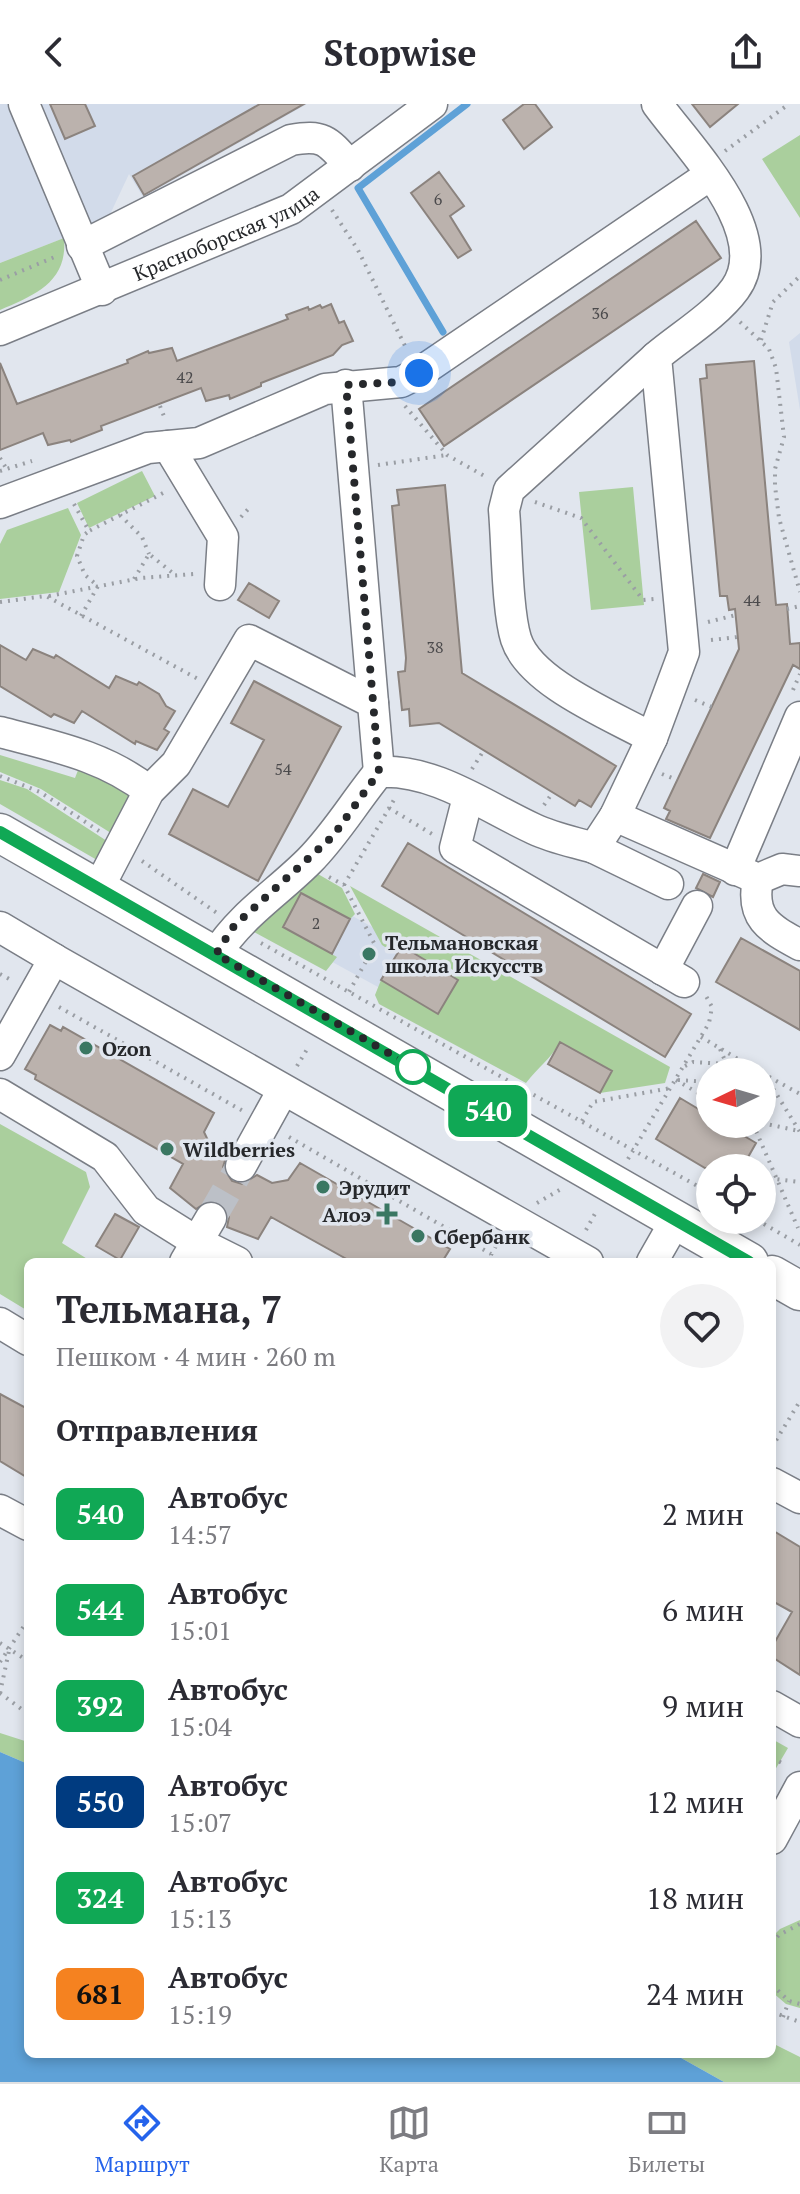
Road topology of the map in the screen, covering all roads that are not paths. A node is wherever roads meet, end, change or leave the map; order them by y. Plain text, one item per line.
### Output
1 (24, 104) edge
2 (432, 104) edge
3 (657, 104) edge
4 (350, 166) junction
5 (707, 170) junction
6 (82, 246) junction
7 (102, 290) junction
8 (0, 330) edge
9 (656, 357) junction
10 (346, 385) junction
11 (168, 436) junction
12 (0, 503) edge
13 (220, 585) road end
14 (373, 703) junction
15 (800, 717) edge
16 (0, 732) edge
17 (652, 738) junction
18 (379, 772) junction
19 (149, 791) junction
20 (468, 797) junction
21 (615, 816) junction
22 (0, 833) edge
23 (594, 848) junction
24 (800, 871) edge
25 (746, 875) junction
26 (668, 884) dead end
27 (99, 887) junction
28 (697, 906) dead end
29 (0, 927) edge
30 (225, 940) junction
31 (800, 945) edge
32 (54, 959) junction
33 (0, 1055) edge
34 (283, 1090) junction
35 (0, 1094) edge
36 (241, 1166) tunnel mouth
37 (676, 1220) junction
38 (198, 1241) edge
39 (230, 1258) edge
40 (581, 1258) edge
41 (654, 1258) edge
42 (742, 1258) edge
43 (776, 1277) edge
44 (800, 1291) edge
45 (0, 1323) edge
46 (24, 1338) edge
47 (776, 1485) edge
48 (800, 1498) edge
49 (0, 1510) edge
50 (24, 1523) edge
51 (776, 1708) edge
52 (800, 1722) edge
53 (796, 1778) edge
54 (776, 1829) edge

1 - 6 street
2 - 4 street, Красноборская улица
3 - 5 street
4 - 6 street
4 - 7 street, Красноборская улица
5 - 9 street
5 - 10 street
6 - 7 street
7 - 8 street, Красноборская улица
9 - 17 street
9 - 17 street
10 - 11 street
10 - 14 street
11 - 12 street
11 - 13 street
14 - 18 street
14 - 19 street
15 - 25 street
16 - 19 street
17 - 21 street
18 - 20 street
18 - 30 street
19 - 27 street
20 - 23 street
20 - 28 street
21 - 23 street
21 - 25 street
22 - 27 main road
23 - 26 street
24 - 25 street
25 - 31 street
27 - 30 main road
29 - 32 street
30 - 37 main road
32 - 33 street
32 - 34 street
34 - 36 street
34 - 40 street
35 - 38 street
37 - 41 street
37 - 42 main road
38 - 39 street
43 - 44 main road
45 - 46 street
47 - 48 street
49 - 50 street
51 - 52 street
53 - 54 street

